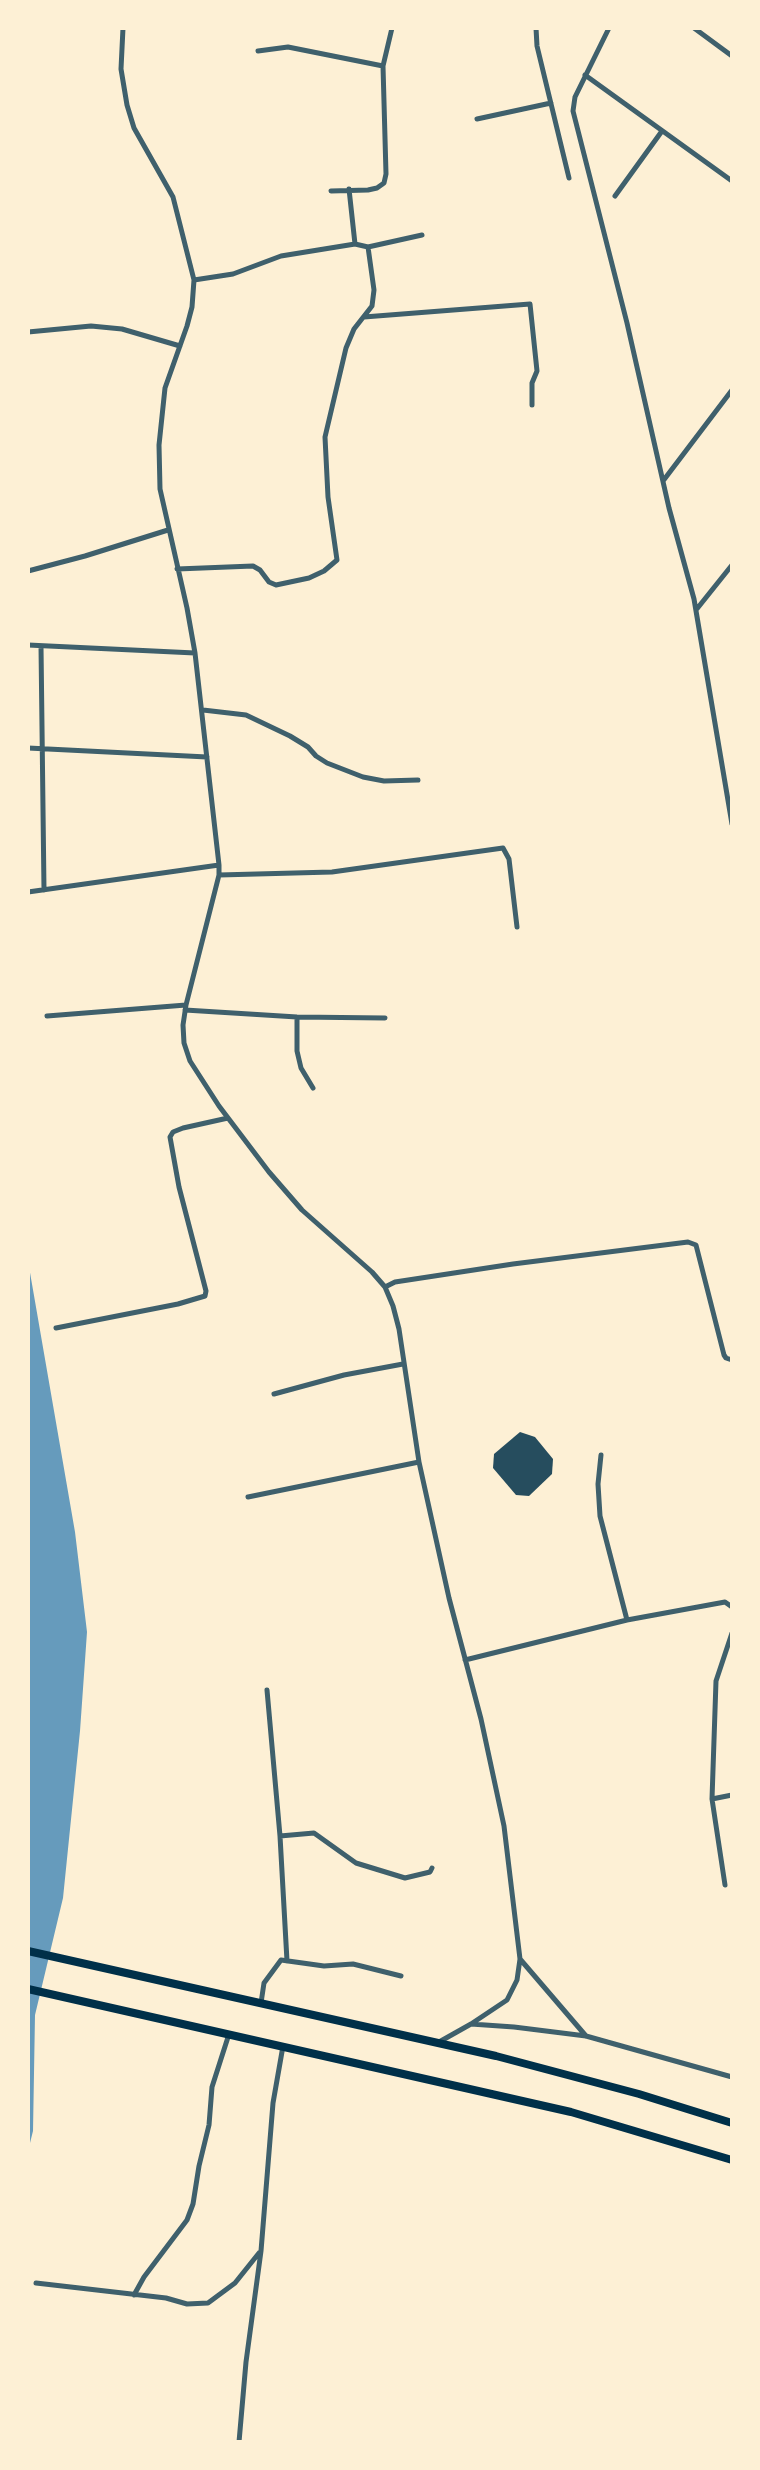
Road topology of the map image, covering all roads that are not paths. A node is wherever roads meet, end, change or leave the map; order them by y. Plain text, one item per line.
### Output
1 (123, 28) edge
2 (392, 28) edge
3 (536, 28) edge
4 (610, 28) edge
5 (694, 28) edge
6 (258, 51) dead end
7 (732, 56) edge
8 (383, 66) junction
9 (584, 75) junction
10 (551, 103) junction
11 (477, 118) dead end
12 (662, 131) junction
13 (569, 178) dead end
14 (732, 181) edge
15 (349, 189) junction
16 (331, 191) dead end
17 (614, 196) dead end
18 (422, 235) dead end
19 (355, 244) junction
20 (368, 247) junction
21 (194, 280) junction
22 (364, 317) junction
23 (28, 332) edge
24 (180, 346) junction
25 (732, 390) edge
26 (532, 405) dead end
27 (663, 481) junction
28 (168, 530) junction
29 (732, 565) edge
30 (177, 569) junction
31 (28, 571) edge
32 (696, 610) junction
33 (28, 645) edge
34 (41, 646) junction
35 (195, 653) junction
36 (203, 710) junction
37 (28, 748) edge
38 (44, 749) junction
39 (208, 757) junction
40 (418, 780) dead end
41 (732, 824) edge
42 (219, 865) junction
43 (219, 876) junction
44 (44, 890) junction
45 (28, 892) edge
46 (517, 927) dead end
47 (186, 1007) junction
48 (47, 1016) dead end
49 (297, 1017) junction
50 (385, 1018) dead end
51 (313, 1087) dead end
52 (228, 1118) junction
53 (385, 1287) junction
54 (56, 1328) dead end
55 (732, 1360) edge
56 (403, 1364) junction
57 (274, 1394) dead end
58 (601, 1455) dead end
59 (419, 1462) junction
60 (248, 1497) dead end
61 (732, 1607) edge
62 (627, 1620) junction
63 (732, 1633) edge
64 (465, 1660) junction
65 (267, 1690) dead end
66 (732, 1795) edge
67 (712, 1799) junction
68 (280, 1836) junction
69 (432, 1868) dead end
70 (725, 1885) dead end
71 (28, 1951) edge
72 (520, 1959) junction
73 (287, 1961) junction
74 (401, 1976) dead end
75 (28, 1989) edge
76 (261, 2003) junction
77 (471, 2024) junction
78 (229, 2034) junction
79 (586, 2036) junction
80 (438, 2043) junction
81 (283, 2046) junction
82 (732, 2077) edge
83 (732, 2123) edge
84 (732, 2160) edge
85 (261, 2251) junction
86 (36, 2283) dead end
87 (134, 2295) junction
88 (239, 2442) edge

1 - 21 street
2 - 8 street
3 - 10 street
4 - 9 street
5 - 7 street
6 - 8 street
8 - 15 street
9 - 12 street
9 - 27 street
10 - 11 street
10 - 13 street
12 - 14 street
12 - 17 street
15 - 16 street
15 - 19 street
18 - 20 street
19 - 20 street
19 - 21 street
20 - 22 street
21 - 24 street
22 - 26 street
22 - 30 street
23 - 24 street
24 - 28 street
25 - 27 street
27 - 32 street
28 - 30 street
28 - 31 street
29 - 32 street
30 - 35 street
32 - 41 street
33 - 34 street
34 - 35 street
34 - 38 street
35 - 36 street
36 - 39 street
36 - 40 street
37 - 38 street
38 - 39 street
38 - 44 street
39 - 42 street
42 - 43 street
42 - 44 street
43 - 46 street
43 - 47 street
44 - 45 street
47 - 48 street
47 - 49 street
47 - 52 street
49 - 50 street
49 - 51 street
52 - 53 street
52 - 54 street
53 - 55 street
53 - 56 street
56 - 57 street
56 - 59 street
58 - 62 street
59 - 60 street
59 - 64 street
61 - 62 street
62 - 64 street
63 - 67 street
64 - 72 street
65 - 68 street
66 - 67 street
67 - 70 street
68 - 69 street
68 - 73 street
71 - 76 main road
72 - 77 street
72 - 79 street
73 - 74 street
73 - 76 street
75 - 78 main road
76 - 80 main road
77 - 79 street
77 - 80 street
78 - 81 main road
78 - 87 street
79 - 82 street
80 - 83 main road
81 - 84 main road
81 - 85 street
85 - 87 street
85 - 88 street
86 - 87 street

